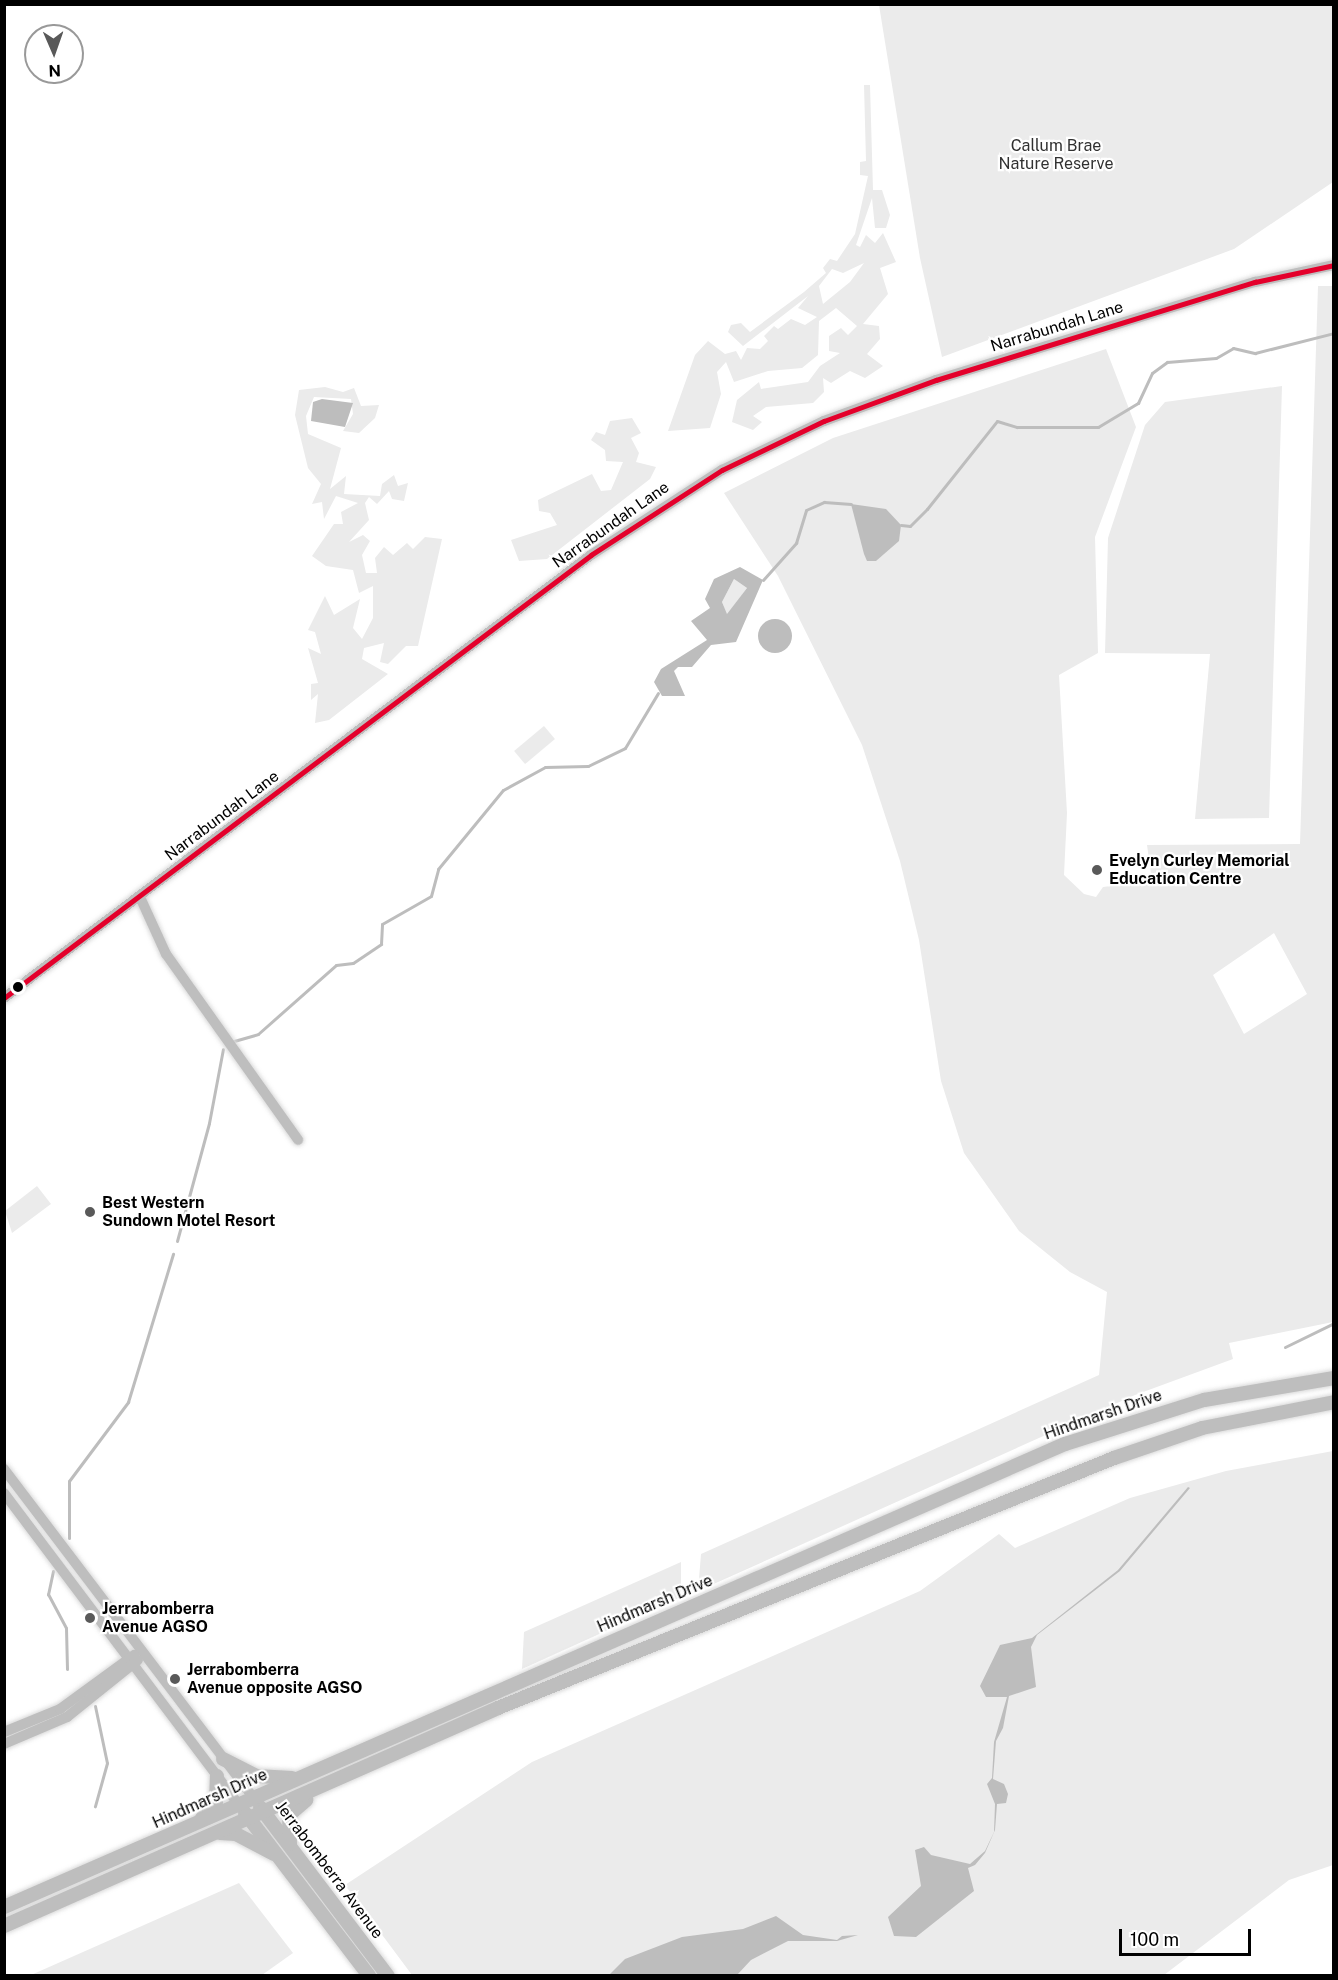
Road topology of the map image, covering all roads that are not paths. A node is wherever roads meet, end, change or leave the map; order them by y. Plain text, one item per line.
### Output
1 (1334, 265) edge
2 (140, 897) junction
3 (4, 998) edge
4 (298, 1140) dead end
5 (1334, 1378) edge
6 (1334, 1402) edge
7 (4, 1469) edge
8 (4, 1493) edge
9 (688, 1608) junction
10 (696, 1625) junction
11 (127, 1631) junction
12 (115, 1640) junction
13 (142, 1652) junction
14 (131, 1662) junction
15 (4, 1732) edge
16 (4, 1744) edge
17 (223, 1760) junction
18 (352, 1773) junction
19 (307, 1775) junction
20 (217, 1776) junction
21 (254, 1798) junction
22 (238, 1804) junction
23 (264, 1812) junction
24 (250, 1819) junction
25 (199, 1822) junction
26 (217, 1833) junction
27 (291, 1847) junction
28 (281, 1858) junction
29 (4, 1907) edge
30 (4, 1926) edge
31 (369, 1976) edge
32 (388, 1976) edge

1 - 2 street, Narrabundah Lane
2 - 3 street, Narrabundah Lane
2 - 4 street
5 - 9 main road, Hindmarsh Drive
6 - 10 main road, Hindmarsh Drive
7 - 11 street, Jerrabomberra Avenue
8 - 12 street, Jerrabomberra Avenue
9 - 10 main road
9 - 19 main road, Hindmarsh Drive
10 - 18 main road, Hindmarsh Drive
11 - 12 street
11 - 13 street, Jerrabomberra Avenue
12 - 14 street, Jerrabomberra Avenue
13 - 14 street
13 - 17 street, Jerrabomberra Avenue
14 - 15 street
14 - 16 street
14 - 20 street, Jerrabomberra Avenue
17 - 19 main road
17 - 21 street, Jerrabomberra Avenue
18 - 23 main road, Hindmarsh Drive
18 - 27 main road
19 - 21 main road, Hindmarsh Drive
20 - 22 street, Jerrabomberra Avenue
20 - 25 main road
21 - 22 main road, Hindmarsh Drive
21 - 23 main road, Jerrabomberra Avenue
22 - 24 main road, Jerrabomberra Avenue
22 - 25 main road, Hindmarsh Drive
23 - 24 main road, Hindmarsh Drive
23 - 27 main road, Jerrabomberra Avenue
24 - 26 main road, Hindmarsh Drive
24 - 28 main road, Jerrabomberra Avenue
25 - 29 main road, Hindmarsh Drive
26 - 28 main road
26 - 30 main road, Hindmarsh Drive
27 - 32 main road, Jerrabomberra Avenue
28 - 31 main road, Jerrabomberra Avenue

